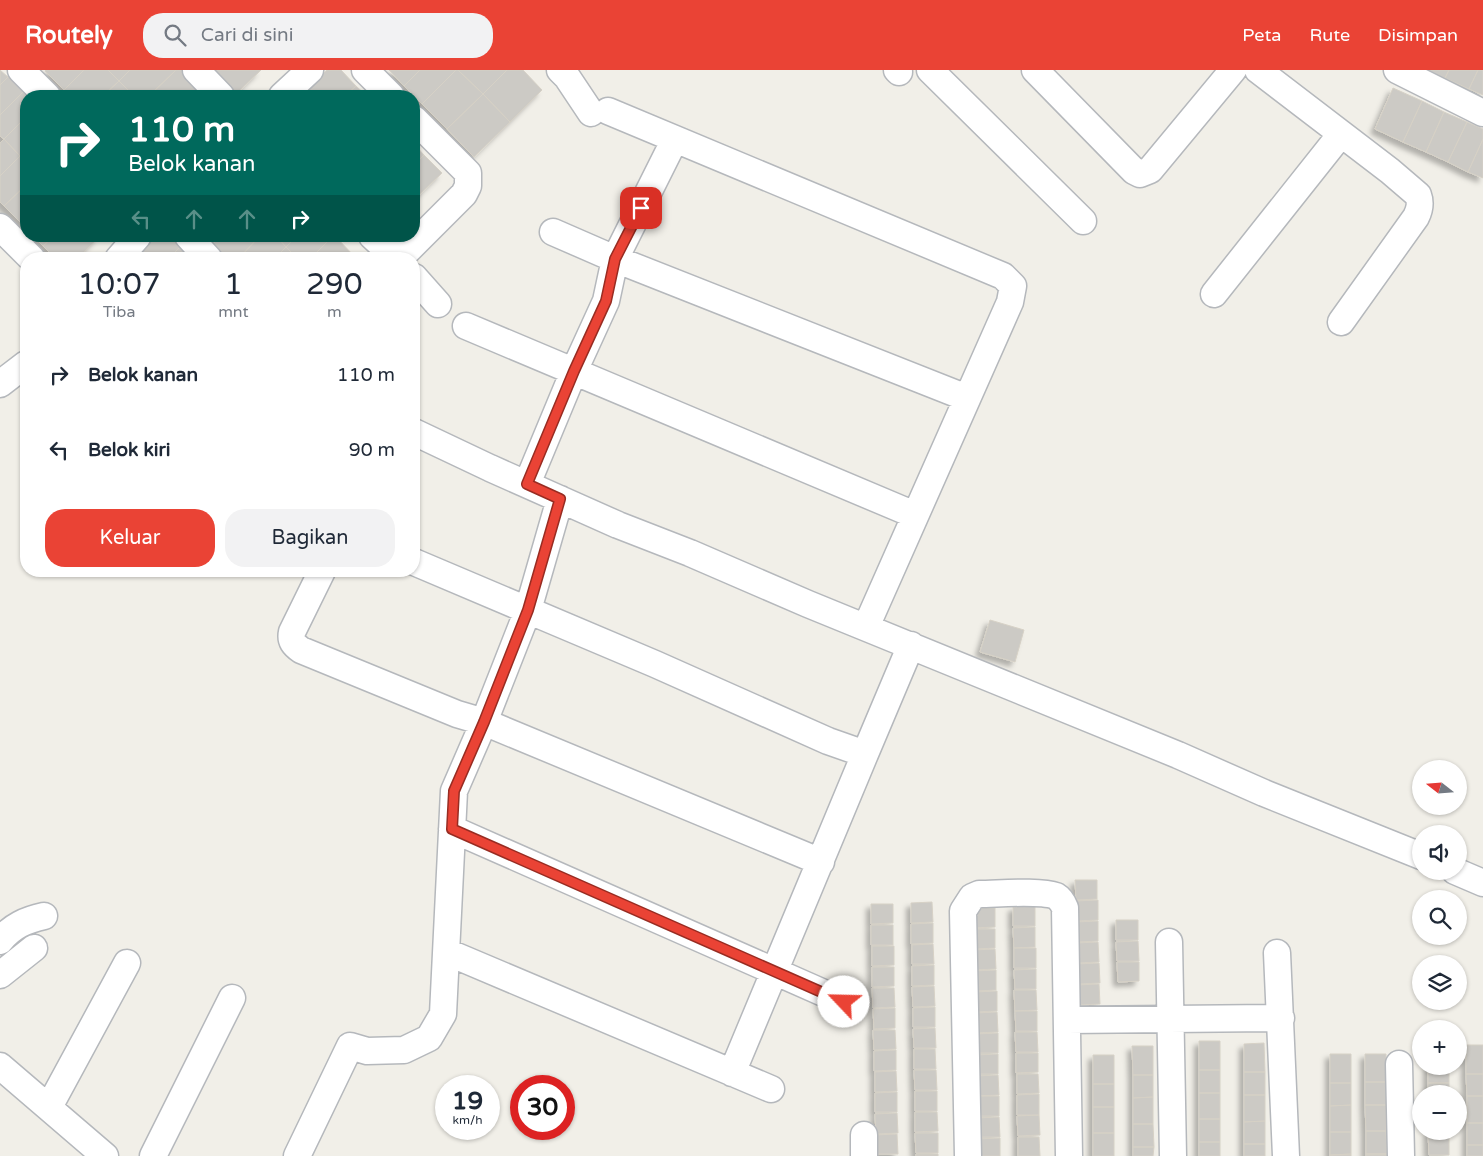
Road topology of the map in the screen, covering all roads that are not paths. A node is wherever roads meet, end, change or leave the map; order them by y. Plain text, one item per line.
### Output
1 (21, 70) edge
2 (196, 70) edge
3 (310, 70) edge
4 (365, 70) edge
5 (930, 70) edge
6 (1035, 70) edge
7 (1258, 70) edge
8 (1397, 70) edge
9 (567, 72) edge
10 (1220, 75) edge
11 (42, 90) edge
12 (216, 90) edge
13 (288, 90) edge
14 (385, 90) edge
15 (1483, 113) edge
16 (420, 125) edge
17 (1341, 134) junction
18 (675, 139) junction
19 (1083, 221) dead end
20 (0, 227) edge
21 (553, 232) dead end
22 (420, 237) edge
23 (133, 242) edge
24 (193, 242) edge
25 (379, 242) edge
26 (415, 242) edge
27 (25, 252) edge
28 (124, 252) edge
29 (203, 252) edge
30 (390, 252) edge
31 (405, 252) edge
32 (615, 259) junction
33 (420, 284) edge
34 (1214, 294) dead end
35 (438, 304) dead end
36 (1341, 322) dead end
37 (466, 326) dead end
38 (20, 369) edge
39 (574, 371) junction
40 (0, 384) edge
41 (967, 398) junction
42 (420, 435) edge
43 (527, 484) junction
44 (560, 499) junction
45 (915, 515) junction
46 (420, 565) edge
47 (319, 577) edge
48 (528, 610) junction
49 (866, 627) junction
50 (912, 645) junction
51 (484, 722) junction
52 (865, 754) junction
53 (452, 829) junction
54 (1412, 852) edge
55 (821, 862) junction
56 (1467, 876) edge
57 (1483, 884) edge
58 (44, 916) dead end
59 (0, 941) edge
60 (1169, 942) dead end
61 (34, 948) dead end
62 (447, 952) junction
63 (1277, 953) dead end
64 (127, 963) dead end
65 (775, 971) junction
66 (0, 975) edge
67 (232, 998) dead end
68 (844, 1002) dead end
69 (1281, 1018) junction
70 (1067, 1020) junction
71 (1169, 1020) junction
72 (1399, 1064) dead end
73 (0, 1066) edge
74 (732, 1073) junction
75 (771, 1089) dead end
76 (49, 1108) junction
77 (105, 1156) edge
78 (153, 1156) edge
79 (297, 1156) edge
80 (968, 1156) edge
81 (1069, 1156) edge
82 (1172, 1156) edge
83 (1286, 1156) edge
84 (1401, 1156) edge

1 - 11 street
2 - 12 street
3 - 13 street
4 - 14 street
5 - 19 street
6 - 10 street
7 - 17 street
8 - 15 street
9 - 18 street
16 - 22 street
17 - 34 street
17 - 36 street
18 - 32 street
18 - 41 street
20 - 27 street
21 - 32 street
23 - 28 street
24 - 29 street
25 - 30 street
26 - 31 street
32 - 39 street
32 - 41 street
33 - 35 street
37 - 39 street
38 - 40 street
39 - 43 street
39 - 45 street
41 - 45 street
42 - 43 street
43 - 44 street
44 - 48 street
44 - 49 street
45 - 49 street
46 - 48 street
47 - 51 street
48 - 51 street
48 - 52 street
49 - 50 street
50 - 52 street
50 - 54 street
51 - 53 street
51 - 55 street
52 - 55 street
53 - 62 street
53 - 65 street
55 - 65 street
56 - 57 street
58 - 59 street
60 - 71 street
61 - 66 street
62 - 74 street
62 - 79 street
63 - 69 street
64 - 76 street
65 - 68 street
65 - 74 street
67 - 78 street
69 - 71 street
69 - 83 street
70 - 71 street
70 - 80 street
70 - 81 street
71 - 82 street
72 - 84 street
73 - 76 street
74 - 75 street
76 - 77 street

